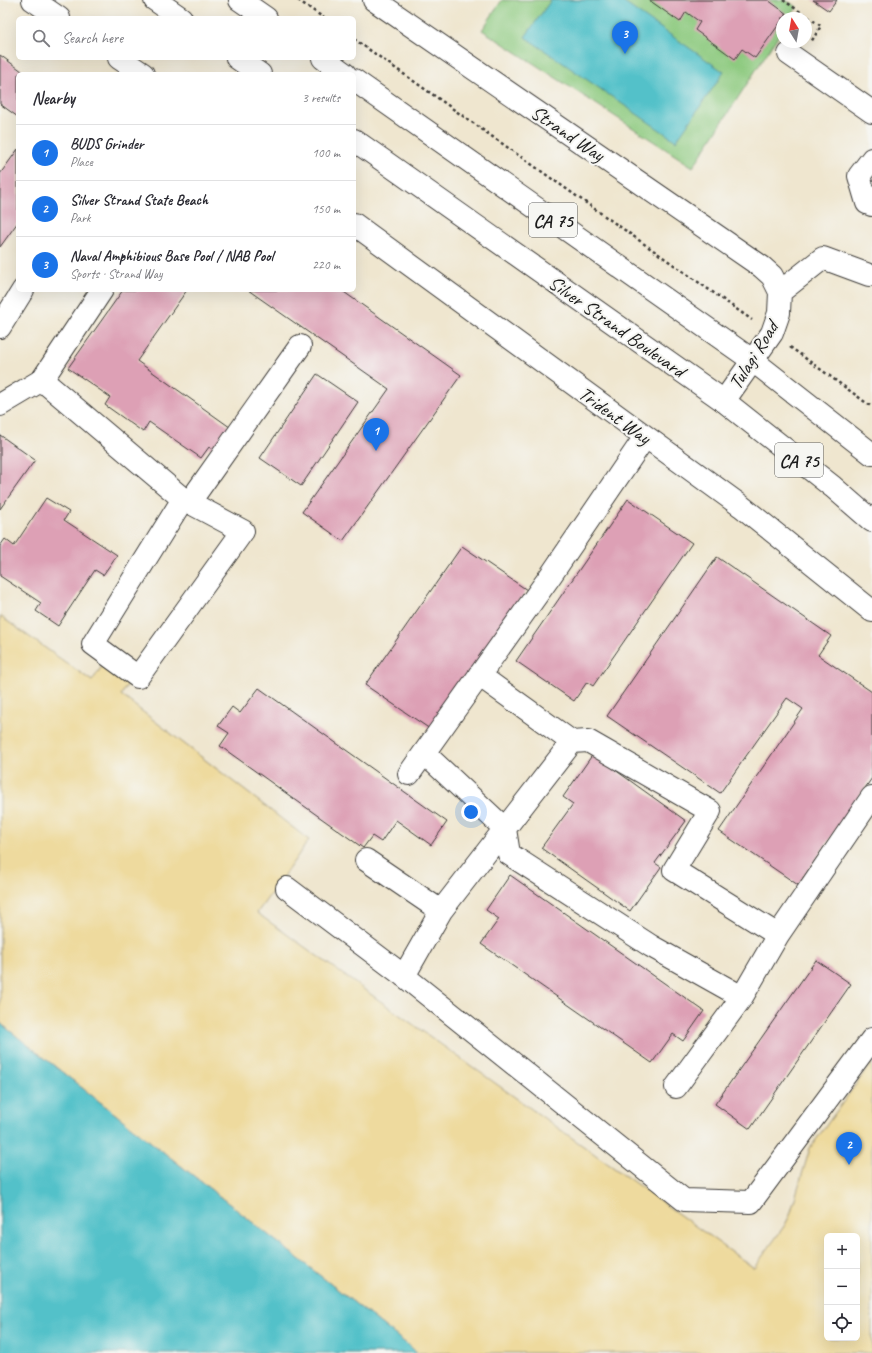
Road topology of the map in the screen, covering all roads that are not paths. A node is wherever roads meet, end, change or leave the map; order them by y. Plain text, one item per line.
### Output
1 (33, 0) edge
2 (155, 0) edge
3 (240, 0) edge
4 (374, 0) edge
5 (57, 16) edge
6 (177, 16) edge
7 (263, 16) edge
8 (794, 58) road end
9 (122, 60) edge
10 (240, 60) edge
11 (326, 60) edge
12 (140, 72) edge
13 (257, 72) edge
14 (342, 72) edge
15 (356, 81) edge
16 (872, 112) edge
17 (356, 141) edge
18 (872, 159) edge
19 (872, 205) edge
20 (356, 225) edge
21 (762, 267) joint
22 (871, 274) edge
23 (22, 292) edge
24 (101, 292) edge
25 (780, 292) junction
26 (0, 327) edge
27 (300, 346) dead end
28 (752, 360) junction
29 (42, 380) junction
30 (724, 401) junction
31 (0, 405) edge
32 (645, 437) junction
33 (872, 454) edge
34 (186, 501) junction
35 (872, 521) edge
36 (872, 612) edge
37 (479, 675) junction
38 (572, 742) junction
39 (424, 753) junction
40 (409, 774) dead end
41 (872, 797) edge
42 (505, 829) junction
43 (366, 860) dead end
44 (287, 888) dead end
45 (441, 911) junction
46 (778, 935) junction
47 (404, 976) junction
48 (742, 997) junction
49 (872, 1040) edge
50 (676, 1087) dead end

1 - 5 main road
2 - 6 main road
3 - 7 main road
4 - 21 main road, Strand Way
8 - 16 main road
9 - 12 main road
10 - 13 main road
11 - 14 main road
15 - 28 main road, CA 75
17 - 30 main road, Silver Strand Boulevard / CA 75
18 - 19 main road
20 - 32 main road, Trident Way
21 - 25 main road, Tulagi Road
22 - 25 main road
23 - 26 main road
24 - 29 main road
25 - 28 main road, Tulagi Road
27 - 34 main road
28 - 30 main road, Tulagi Road
28 - 33 main road, CA 75
29 - 31 main road
29 - 34 main road
30 - 35 main road, Silver Strand Boulevard / CA 75
32 - 36 main road, Trident Way
32 - 37 main road
34 - 34 main road
37 - 38 main road
37 - 39 main road
38 - 42 main road
38 - 46 main road
39 - 40 main road
39 - 42 main road
41 - 46 main road
42 - 45 main road
42 - 48 main road
43 - 45 main road
44 - 47 main road
45 - 47 main road
46 - 48 main road
47 - 49 main road
48 - 50 main road

